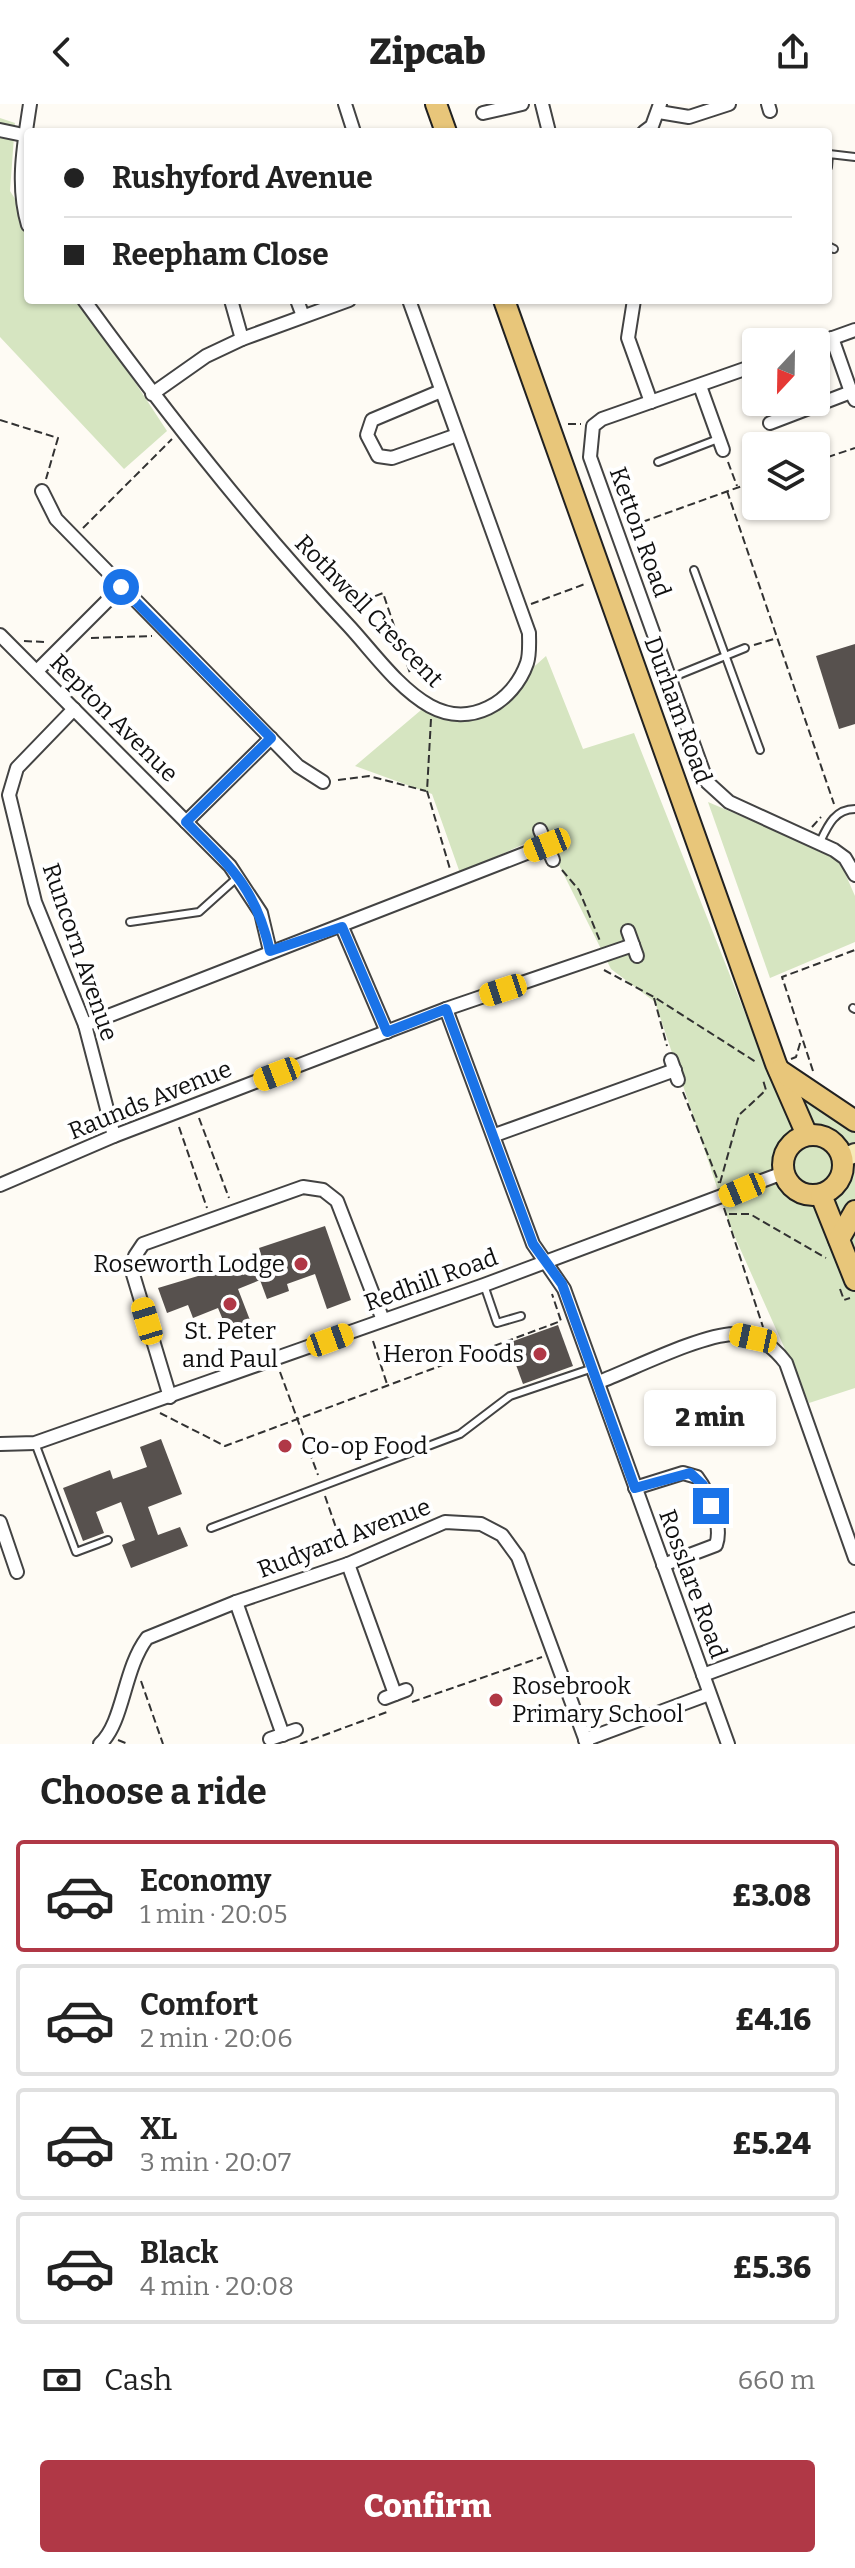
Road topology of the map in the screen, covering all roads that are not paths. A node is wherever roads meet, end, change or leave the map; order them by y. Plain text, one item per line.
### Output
1 (30, 104) edge
2 (345, 104) edge
3 (436, 104) edge
4 (522, 104) edge
5 (542, 104) edge
6 (729, 104) edge
7 (659, 108) edge
8 (483, 113) dead end
9 (27, 128) edge
10 (353, 128) edge
11 (445, 128) edge
12 (548, 128) edge
13 (649, 128) edge
14 (0, 130) edge
15 (24, 135) edge
16 (24, 150) edge
17 (832, 154) edge
18 (855, 157) edge
19 (24, 210) edge
20 (87, 304) edge
21 (232, 304) edge
22 (298, 304) edge
23 (338, 304) edge
24 (410, 304) edge
25 (505, 304) edge
26 (633, 304) edge
27 (303, 316) junction
28 (855, 330) edge
29 (832, 338) joint
30 (242, 339) junction
31 (742, 370) edge
32 (700, 386) junction
33 (441, 391) junction
34 (152, 394) junction
35 (853, 396) edge
36 (651, 402) junction
37 (770, 423) dead end
38 (457, 435) junction
39 (720, 444) joint
40 (658, 462) dead end
41 (42, 491) road end
42 (694, 570) dead end
43 (121, 587) junction
44 (0, 635) edge
45 (745, 648) road end
46 (724, 654) junction
47 (37, 671) junction
48 (670, 678) junction
49 (74, 709) junction
50 (271, 738) junction
51 (760, 750) dead end
52 (323, 782) road end
53 (855, 809) edge
54 (186, 822) junction
55 (540, 830) dead end
56 (819, 843) junction
57 (547, 845) junction
58 (553, 860) road end
59 (855, 875) edge
60 (239, 876) junction
61 (130, 922) dead end
62 (342, 927) junction
63 (628, 931) dead end
64 (270, 951) junction
65 (446, 1009) junction
66 (85, 1025) junction
67 (387, 1032) junction
68 (773, 1067) junction
69 (674, 1070) road end
70 (855, 1121) edge
71 (495, 1135) junction
72 (807, 1135) junction
73 (114, 1136) junction
74 (849, 1156) edge
75 (783, 1173) junction
76 (0, 1185) edge
77 (821, 1195) junction
78 (855, 1211) edge
79 (839, 1239) junction
80 (546, 1261) junction
81 (847, 1283) edge
82 (484, 1285) junction
83 (521, 1316) dead end
84 (383, 1320) junction
85 (593, 1368) junction
86 (599, 1382) junction
87 (170, 1397) junction
88 (35, 1443) junction
89 (0, 1444) edge
90 (635, 1488) junction
91 (0, 1522) edge
92 (211, 1528) dead end
93 (108, 1540) dead end
94 (855, 1558) edge
95 (348, 1564) junction
96 (663, 1565) junction
97 (17, 1572) dead end
98 (236, 1602) junction
99 (855, 1619) edge
100 (703, 1675) junction
101 (709, 1694) junction
102 (394, 1698) road end
103 (296, 1730) dead end
104 (586, 1742) edge
105 (100, 1744) edge
106 (728, 1744) edge

1 - 9 street
2 - 10 street
3 - 11 main road
4 - 8 street
5 - 12 street
6 - 7 street
7 - 13 street
14 - 15 street
16 - 19 street
17 - 18 lane
20 - 34 street, Rothwell Crescent
21 - 30 street
22 - 27 street
23 - 27 street
24 - 33 street, Rothwell Crescent
25 - 68 main road, Durham Road
26 - 36 street
27 - 30 street
28 - 29 street
29 - 35 street
30 - 34 street
31 - 32 street
32 - 36 street
32 - 39 street
33 - 38 street, Rothwell Crescent
33 - 38 street
34 - 38 street, Rothwell Crescent
35 - 37 street
36 - 48 street, Ketton Road
39 - 40 lane
41 - 43 street
42 - 46 lane
43 - 47 street
43 - 50 street
44 - 47 street, Repton Avenue
45 - 46 lane
46 - 48 lane
46 - 51 lane
47 - 49 street, Repton Avenue
48 - 56 street, Ketton Road
49 - 54 street, Repton Avenue
49 - 66 street, Runcorn Avenue
50 - 52 street
50 - 54 street
53 - 56 lane
54 - 60 street, Repton Avenue
55 - 57 street
56 - 59 street, Ketton Road
57 - 58 street
57 - 62 street
60 - 61 lane
60 - 64 street, Repton Avenue
62 - 64 street
62 - 67 street
63 - 65 street, Raunds Avenue
64 - 66 street
65 - 67 street, Raunds Avenue
65 - 71 street, Rosslare Road
66 - 73 street, Runcorn Avenue
67 - 73 street, Raunds Avenue
68 - 70 main road
68 - 72 main road, Durham Road
69 - 71 street
71 - 80 street, Rosslare Road
72 - 74 main road
72 - 75 main road
73 - 76 street, Raunds Avenue
74 - 77 main road
75 - 77 main road
75 - 80 street, Redhill Road
77 - 79 main road
78 - 79 main road
79 - 81 main road
80 - 82 street, Redhill Road
80 - 85 street, Rosslare Road
82 - 83 lane
82 - 84 street, Redhill Road
84 - 87 street, Redhill Road
84 - 87 street
85 - 86 street, Rosslare Road
85 - 92 lane
86 - 90 street, Rosslare Road
86 - 94 street
87 - 88 street, Redhill Road
88 - 89 street, Redhill Road
88 - 93 lane
90 - 96 street, Rosslare Road
90 - 96 street
91 - 97 street
95 - 98 street, Rudyard Avenue
95 - 102 street
95 - 104 street, Rudyard Avenue
96 - 100 street, Rosslare Road
98 - 103 street
98 - 105 street, Rudyard Avenue
99 - 100 street
100 - 101 street, Rosslare Road
101 - 104 street
101 - 106 street, Rosslare Road

